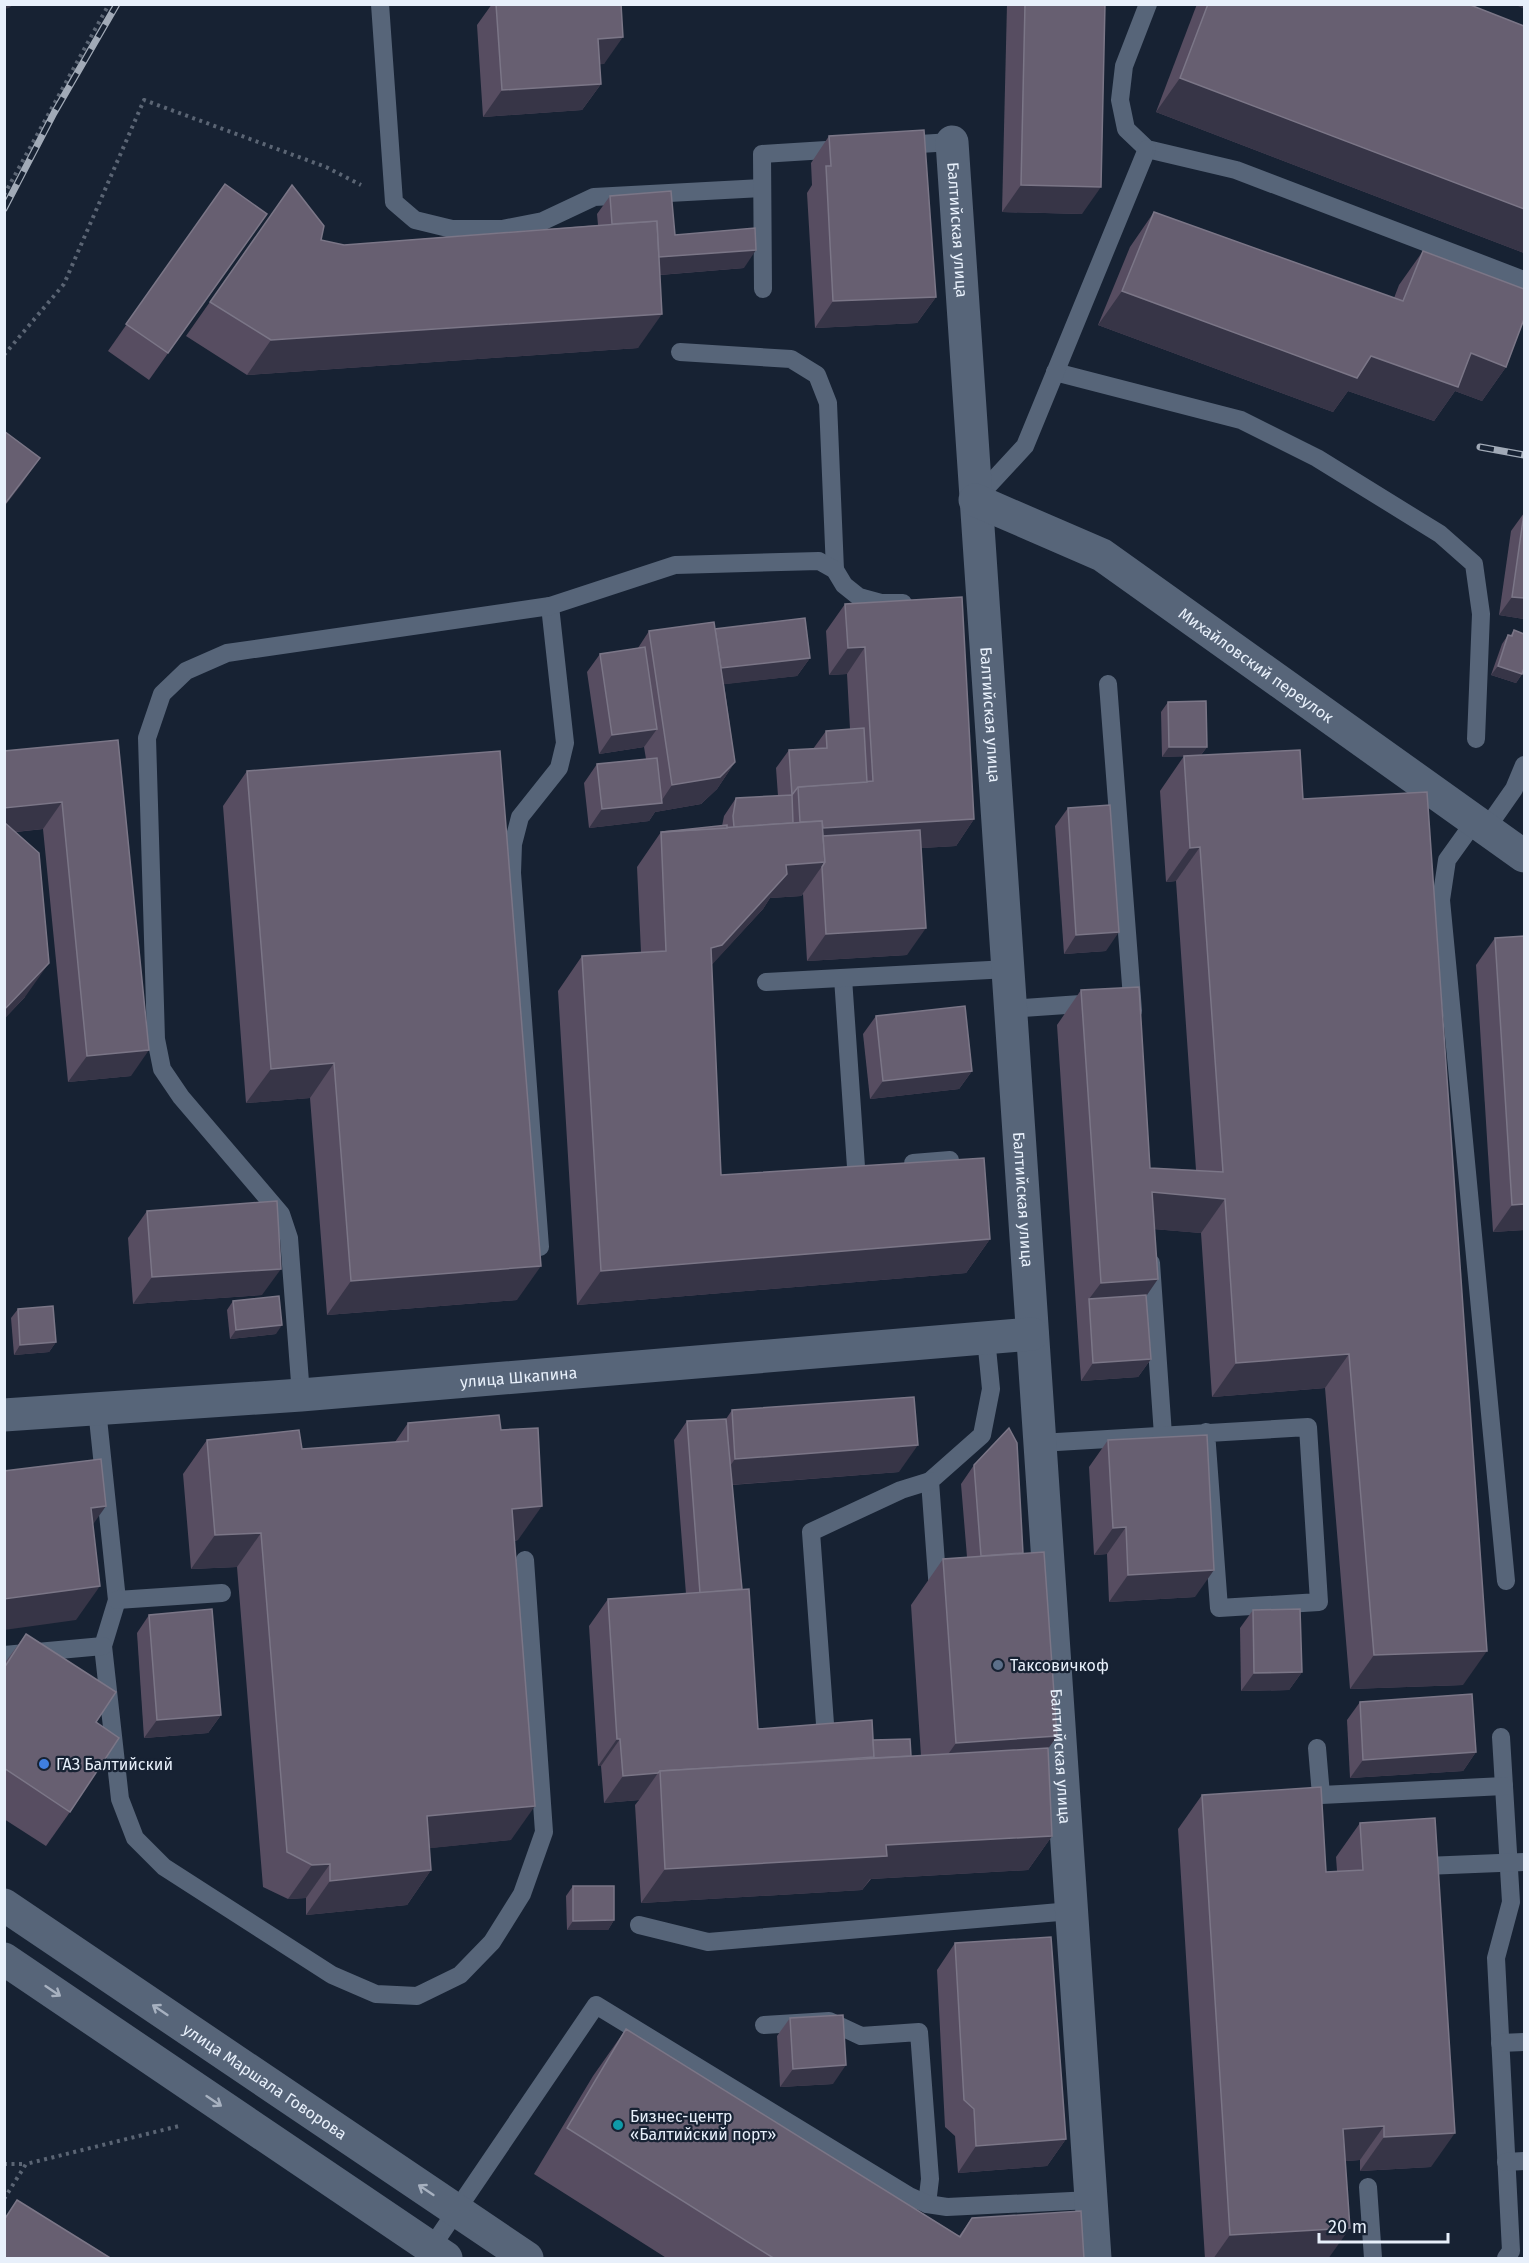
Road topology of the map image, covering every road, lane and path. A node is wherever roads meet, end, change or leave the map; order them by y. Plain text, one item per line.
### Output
1 (109, 4) edge
2 (380, 4) edge
3 (1149, 4) edge
4 (952, 142) joint
5 (879, 147) edge
6 (856, 148) edge
7 (1147, 149) junction
8 (762, 188) junction
9 (4, 195) edge
10 (394, 202) junction
11 (1524, 280) edge
12 (763, 289) dead end
13 (680, 352) dead end
14 (4, 355) edge
15 (1055, 372) junction
16 (975, 500) junction
17 (835, 570) junction
18 (917, 602) edge
19 (550, 606) junction
20 (1108, 684) dead end
21 (1476, 739) dead end
22 (1524, 765) edge
23 (1481, 825) junction
24 (1524, 856) edge
25 (1008, 969) junction
26 (843, 978) junction
27 (766, 982) dead end
28 (1132, 1001) junction
29 (1010, 1009) junction
30 (1134, 1024) edge
31 (950, 1160) edge
32 (892, 1165) edge
33 (833, 1169) edge
34 (540, 1247) edge
35 (1150, 1247) edge
36 (1032, 1334) junction
37 (986, 1338) junction
38 (301, 1395) junction
39 (97, 1409) junction
40 (4, 1415) edge
41 (1206, 1432) junction
42 (1163, 1435) junction
43 (1040, 1443) junction
44 (930, 1481) junction
45 (525, 1560) dead end
46 (1506, 1581) dead end
47 (222, 1593) dead end
48 (938, 1593) dead end
49 (117, 1600) junction
50 (103, 1646) junction
51 (4, 1655) edge
52 (825, 1724) edge
53 (1501, 1737) dead end
54 (1317, 1748) dead end
55 (1504, 1786) junction
56 (1517, 1863) edge
57 (1425, 1866) edge
58 (4, 1905) edge
59 (1071, 1911) junction
60 (639, 1925) dead end
61 (4, 1959) edge
62 (764, 2025) dead end
63 (1524, 2042) edge
64 (1500, 2043) junction
65 (186, 2124) dead end
66 (1515, 2162) edge
67 (4, 2164) edge
68 (26, 2164) junction
69 (1368, 2187) dead end
70 (4, 2199) edge
71 (1091, 2200) junction
72 (927, 2204) junction
73 (456, 2211) junction
74 (438, 2253) edge
75 (527, 2259) edge
76 (1095, 2259) edge
77 (1373, 2259) edge
78 (1506, 2259) edge

1 - 9 path
2 - 10 lane
3 - 7 lane
4 - 5 lane
4 - 16 street, Балтийская улица
6 - 8 lane
7 - 11 lane
7 - 15 lane
8 - 10 lane
8 - 12 lane
10 - 14 path
13 - 17 lane
15 - 16 lane
15 - 21 lane
16 - 23 street, Михайловский переулок
16 - 25 street, Балтийская улица
17 - 18 lane
17 - 19 lane
19 - 34 lane
19 - 38 lane
20 - 28 lane
22 - 23 lane
23 - 24 street, Михайловский переулок
23 - 46 lane
25 - 26 lane
25 - 29 street, Балтийская улица
26 - 27 lane
26 - 33 lane
28 - 29 lane
28 - 30 lane
29 - 36 street, Балтийская улица
31 - 32 lane
35 - 42 lane
36 - 37 street, улица Шкапина
36 - 43 street, Балтийская улица
37 - 38 street, улица Шкапина
37 - 44 lane
38 - 39 street, улица Шкапина
39 - 40 street, улица Шкапина
39 - 49 lane
41 - 41 lane
41 - 42 lane
42 - 43 lane
43 - 59 street, Балтийская улица
44 - 48 lane
44 - 52 lane
45 - 50 lane
47 - 49 lane
49 - 50 lane
50 - 51 lane
53 - 55 lane
54 - 55 lane
55 - 56 lane
56 - 57 lane
56 - 64 lane
73 -> 58 street, улица Маршала Говорова
59 - 60 lane
59 - 71 street, Балтийская улица
61 -> 74 street
62 - 72 lane
63 - 64 lane
64 - 66 lane
65 - 68 path
66 - 78 lane
67 - 68 path
68 - 70 path
69 - 77 lane
71 - 72 lane
71 - 76 street, Балтийская улица
72 - 73 lane
73 - 74 lane
73 - 75 street, улица Маршала Говорова

